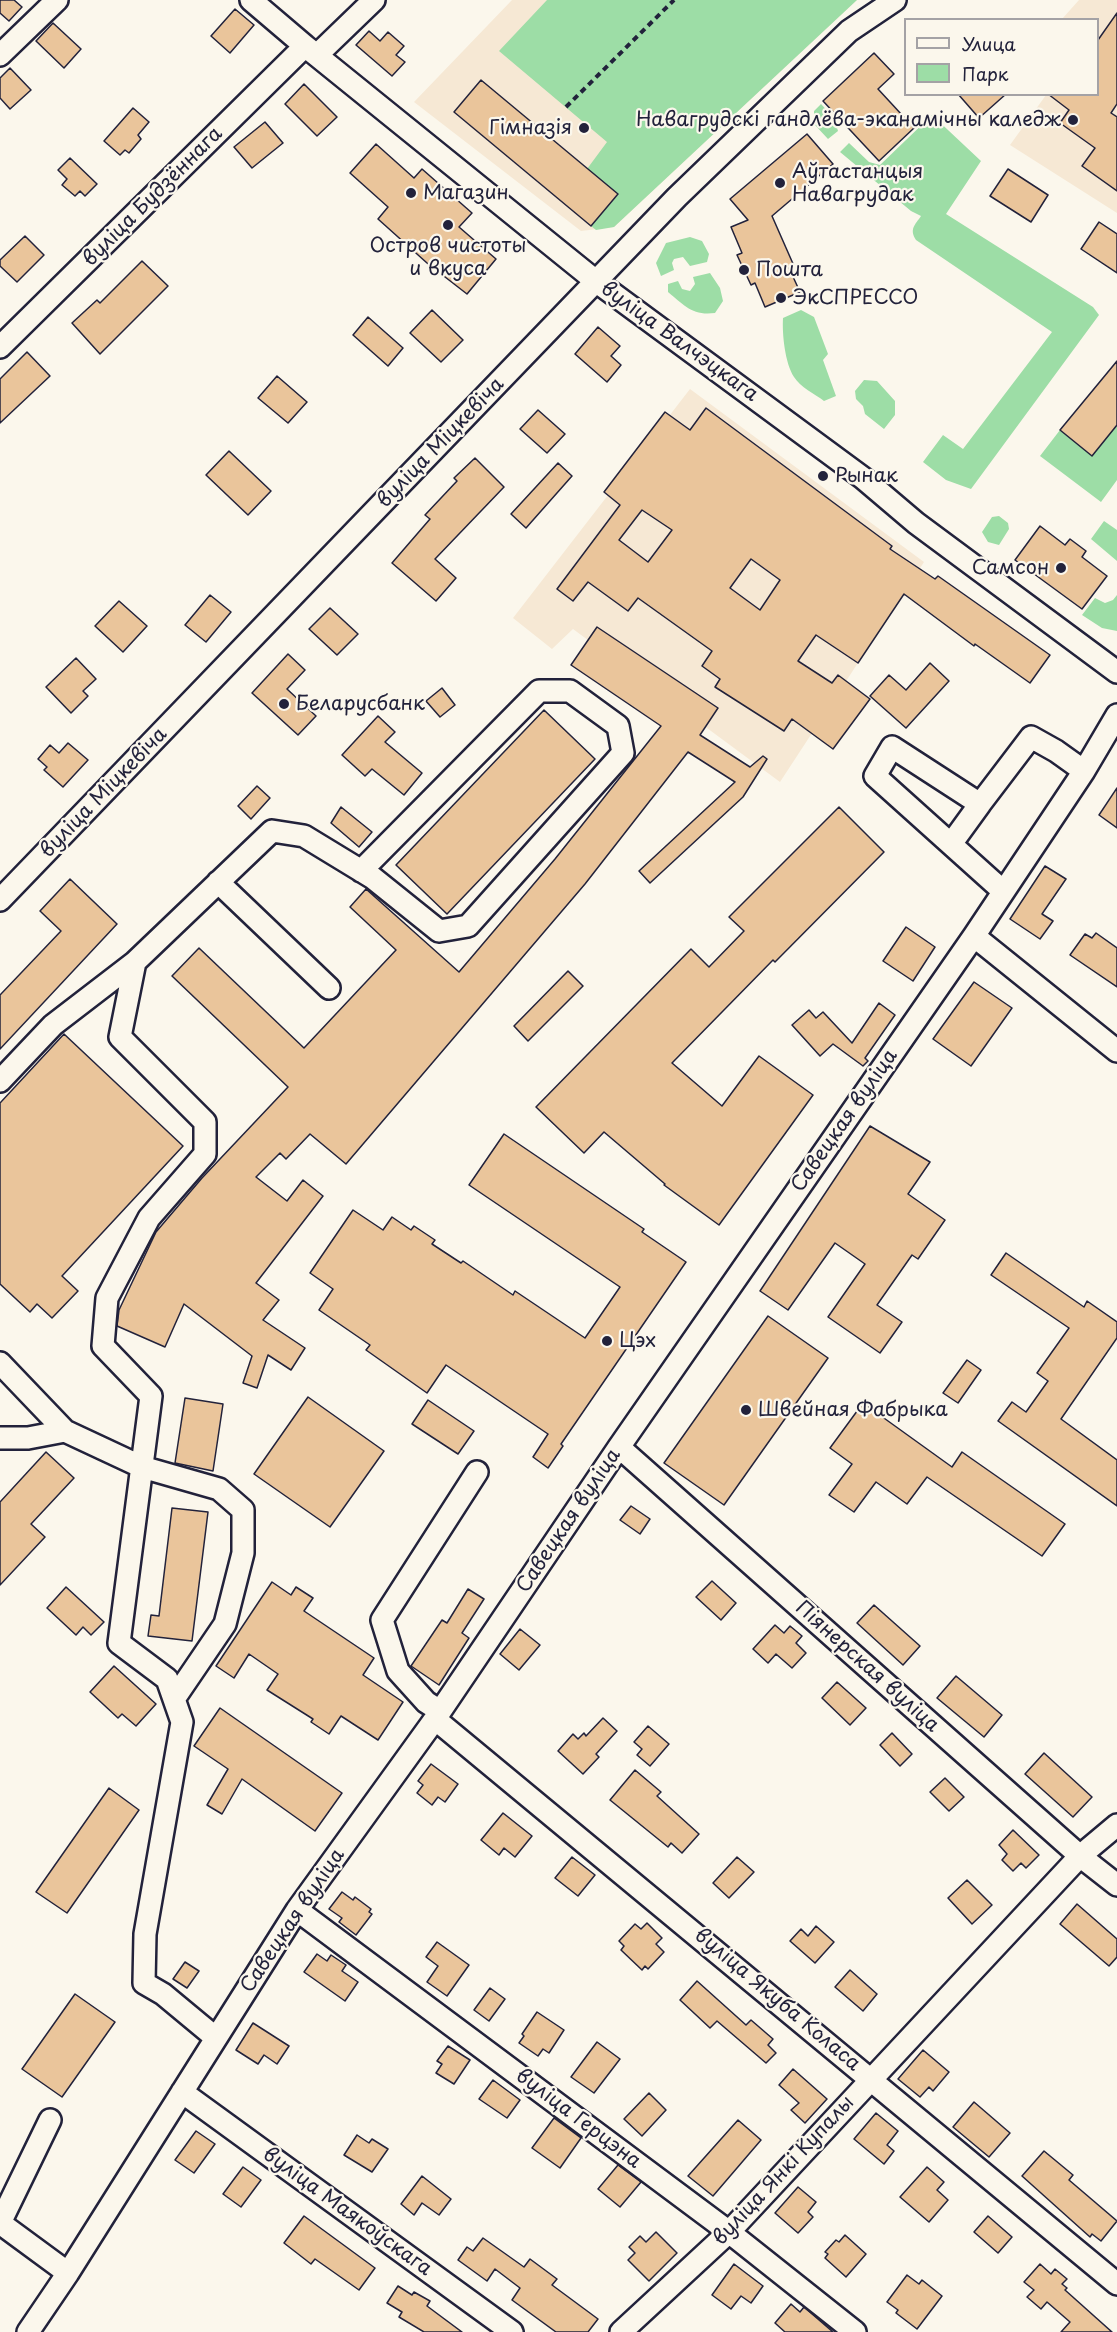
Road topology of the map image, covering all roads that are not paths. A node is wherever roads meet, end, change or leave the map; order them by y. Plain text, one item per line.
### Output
1 (57, 0) edge
2 (251, 0) edge
3 (374, 0) edge
4 (895, 0) edge
5 (311, 51) junction
6 (0, 55) edge
7 (597, 282) junction
8 (0, 347) edge
9 (1117, 672) edge
10 (1117, 715) edge
11 (1084, 771) junction
12 (980, 804) junction
13 (951, 844) junction
14 (362, 871) junction
15 (218, 882) junction
16 (1003, 891) junction
17 (0, 900) edge
18 (974, 936) junction
19 (135, 962) junction
20 (328, 988) dead end
21 (1117, 1051) edge
22 (0, 1081) edge
23 (0, 1363) edge
24 (65, 1431) junction
25 (0, 1438) edge
26 (619, 1447) junction
27 (142, 1467) junction
28 (477, 1472) dead end
29 (174, 1699) junction
30 (437, 1715) junction
31 (1117, 1825) edge
32 (1080, 1856) junction
33 (1117, 1886) edge
34 (297, 1910) junction
35 (216, 2038) junction
36 (871, 2078) junction
37 (182, 2092) junction
38 (50, 2120) dead end
39 (0, 2223) edge
40 (729, 2232) junction
41 (68, 2273) junction
42 (1117, 2284) edge
43 (27, 2332) edge
44 (512, 2332) edge
45 (621, 2332) edge
46 (855, 2332) edge

1 - 6 street
2 - 5 street, вуліца Валчэцкага
3 - 5 street, вуліца Будзённага
4 - 7 street, вуліца Міцкевіча
5 - 7 street, вуліца Валчэцкага
5 - 8 street, вуліца Будзённага
7 - 9 street, вуліца Валчэцкага
7 - 17 street, вуліца Міцкевіча
10 - 11 street, Савецкая вуліца
11 - 12 street
11 - 16 street, Савецкая вуліца
12 - 13 street
12 - 13 street
13 - 16 street
14 - 14 street
14 - 15 street
15 - 19 street
15 - 20 street
16 - 18 street, Савецкая вуліца
18 - 21 street
18 - 26 street, Савецкая вуліца
19 - 22 street
19 - 27 street
23 - 24 street
24 - 25 street
24 - 27 street
26 - 30 street, Савецкая вуліца
26 - 32 street, Піянерская вуліца
27 - 29 street
27 - 29 street
28 - 30 street, вуліца Якуба Коласа
29 - 35 street
30 - 34 street, Савецкая вуліца
30 - 36 street, вуліца Якуба Коласа
31 - 32 street, вуліца Янкі Купалы
32 - 33 street, Піянерская вуліца
32 - 36 street, вуліца Янкі Купалы
34 - 35 street, Савецкая вуліца
34 - 40 street, вуліца Герцэна
35 - 37 street, Савецкая вуліца
36 - 40 street, вуліца Янкі Купалы
36 - 42 street, вуліца Якуба Коласа
37 - 41 street, Савецкая вуліца
37 - 44 street, вуліца Маякоўскага
38 - 39 street
39 - 41 street
40 - 45 street, вуліца Янкі Купалы
40 - 46 street, вуліца Герцэна
41 - 43 street, Савецкая вуліца

